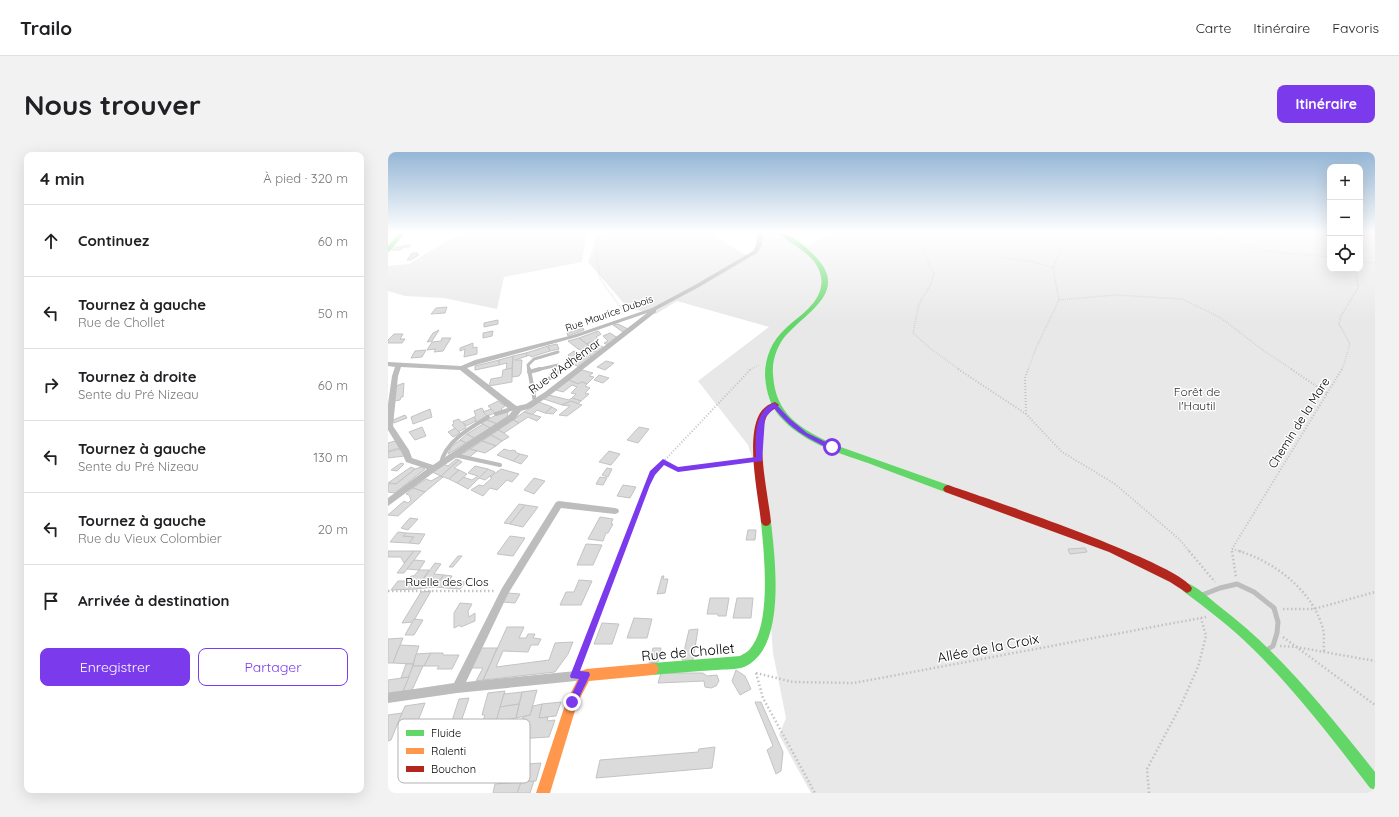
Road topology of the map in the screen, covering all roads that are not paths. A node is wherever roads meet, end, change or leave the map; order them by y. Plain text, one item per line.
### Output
1 (738, 262) edge
2 (816, 262) edge
3 (654, 309) junction
4 (558, 352) dead end
5 (388, 364) edge
6 (399, 364) junction
7 (462, 368) junction
8 (529, 372) junction
9 (533, 392) junction
10 (534, 402) junction
11 (775, 405) junction
12 (515, 408) junction
13 (496, 414) dead end
14 (488, 417) dead end
15 (454, 455) junction
16 (437, 465) junction
17 (500, 465) dead end
18 (388, 503) edge
19 (615, 511) dead end
20 (1200, 596) junction
21 (1264, 652) junction
22 (586, 675) junction
23 (457, 688) junction
24 (388, 698) edge
25 (1375, 783) edge
26 (542, 793) edge

1 - 3 street, Rue Maurice Dubois
2 - 11 main road
3 - 7 street, Rue Maurice Dubois
3 - 10 street, Rue d'Adhémar
4 - 8 lane
5 - 6 street
6 - 7 street
6 - 16 street
7 - 12 street
8 - 9 lane
8 - 9 lane
9 - 10 lane
10 - 12 street, Rue d'Adhémar
11 - 20 main road
11 - 22 main road, Rue de Chollet
12 - 13 lane
12 - 15 street, Rue d'Adhémar
14 - 16 lane
15 - 16 street, Rue d'Adhémar
15 - 17 lane
16 - 18 street, Rue d'Adhémar
19 - 23 street
20 - 21 main road
20 - 21 lane
21 - 25 main road
22 - 23 street, Rue de Chollet
22 - 26 main road
23 - 24 street, Rue de Chollet

